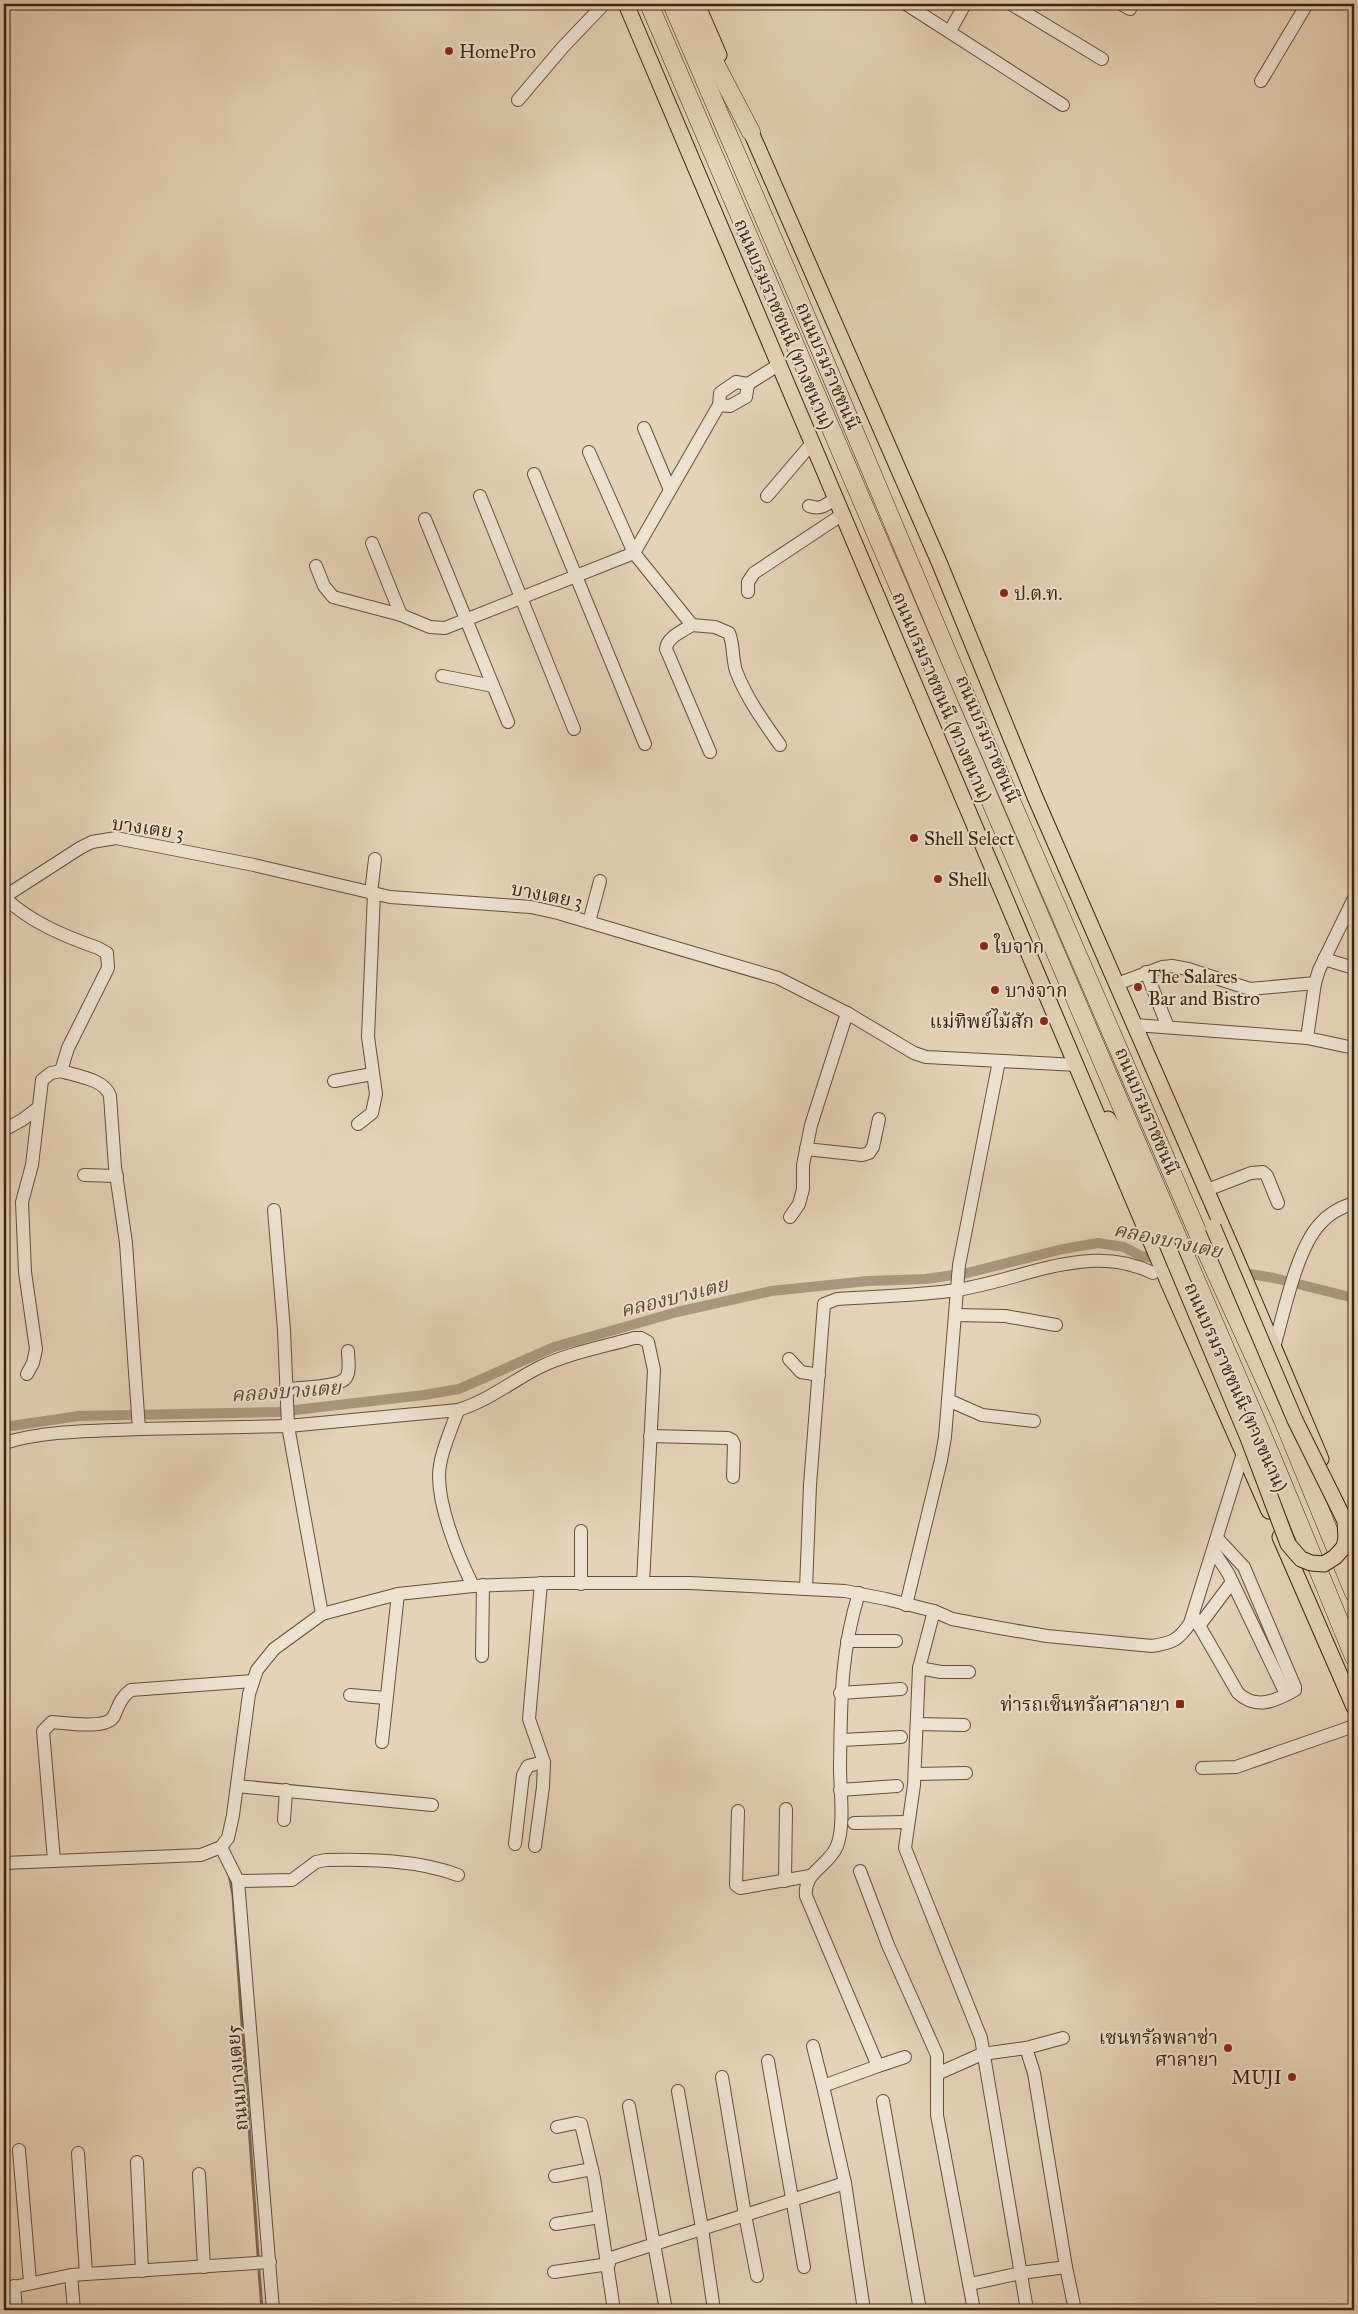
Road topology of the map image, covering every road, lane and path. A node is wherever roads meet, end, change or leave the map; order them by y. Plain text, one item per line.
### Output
1 (604, 4) edge
2 (626, 4) edge
3 (649, 4) edge
4 (672, 4) edge
5 (684, 4) edge
6 (697, 4) edge
7 (906, 4) edge
8 (965, 4) edge
9 (1012, 4) edge
10 (1307, 4) edge
11 (950, 31) junction
12 (1102, 59) dead end
13 (1261, 81) dead end
14 (518, 100) dead end
15 (1063, 105) dead end
16 (751, 132) junction
17 (780, 364) junction
18 (644, 428) dead end
19 (813, 442) junction
20 (589, 452) dead end
21 (534, 474) dead end
22 (670, 490) junction
23 (480, 496) dead end
24 (766, 496) dead end
25 (836, 498) junction
26 (809, 506) dead end
27 (843, 514) junction
28 (425, 519) dead end
29 (372, 543) dead end
30 (634, 553) junction
31 (316, 566) dead end
32 (577, 577) junction
33 (748, 592) dead end
34 (522, 599) junction
35 (401, 615) junction
36 (466, 620) junction
37 (692, 625) junction
38 (442, 676) dead end
39 (493, 686) junction
40 (508, 722) dead end
41 (574, 729) dead end
42 (646, 744) dead end
43 (780, 745) dead end
44 (710, 752) dead end
45 (375, 859) dead end
46 (600, 881) dead end
47 (372, 893) junction
48 (4, 897) edge
49 (1354, 898) edge
50 (589, 922) junction
51 (1324, 959) junction
52 (1354, 968) edge
53 (1146, 972) junction
54 (1315, 983) junction
55 (1117, 984) junction
56 (847, 1013) junction
57 (1133, 1020) junction
58 (1168, 1027) junction
59 (1307, 1038) junction
60 (1354, 1048) edge
61 (999, 1061) junction
62 (1079, 1070) junction
63 (60, 1071) junction
64 (372, 1074) junction
65 (334, 1081) dead end
66 (38, 1108) junction
67 (879, 1119) dead end
68 (358, 1124) dead end
69 (4, 1130) edge
70 (806, 1149) junction
71 (84, 1175) dead end
72 (117, 1176) junction
73 (1207, 1190) junction
74 (1278, 1203) dead end
75 (1354, 1203) edge
76 (274, 1210) dead end
77 (790, 1217) dead end
78 (1207, 1232) junction
79 (1165, 1242) junction
80 (1153, 1273) dead end
81 (957, 1287) junction
82 (955, 1315) junction
83 (1056, 1325) dead end
84 (1274, 1347) junction
85 (348, 1351) dead end
86 (789, 1359) dead end
87 (27, 1374) dead end
88 (819, 1375) junction
89 (286, 1389) junction
90 (948, 1400) junction
91 (458, 1410) junction
92 (1034, 1422) dead end
93 (288, 1423) junction
94 (139, 1426) junction
95 (650, 1436) junction
96 (4, 1443) edge
97 (1243, 1453) junction
98 (733, 1477) dead end
99 (581, 1531) dead end
100 (1354, 1536) edge
101 (1215, 1544) junction
102 (1232, 1582) junction
103 (642, 1583) junction
104 (541, 1584) junction
105 (581, 1584) junction
106 (478, 1586) junction
107 (806, 1589) junction
108 (859, 1593) junction
109 (1354, 1593) edge
110 (398, 1594) junction
111 (906, 1605) junction
112 (934, 1612) junction
113 (322, 1614) junction
114 (1196, 1620) junction
115 (1270, 1627) junction
116 (1257, 1633) junction
117 (847, 1641) junction
118 (896, 1641) dead end
119 (482, 1656) dead end
120 (1354, 1658) edge
121 (920, 1668) junction
122 (969, 1672) dead end
123 (253, 1681) junction
124 (902, 1689) dead end
125 (840, 1693) junction
126 (1286, 1694) junction
127 (350, 1695) dead end
128 (386, 1698) junction
129 (1354, 1707) edge
130 (917, 1724) junction
131 (964, 1725) dead end
132 (1354, 1726) edge
133 (902, 1737) dead end
134 (840, 1740) junction
135 (382, 1742) dead end
136 (544, 1762) junction
137 (1202, 1768) dead end
138 (966, 1773) dead end
139 (915, 1774) junction
140 (237, 1786) junction
141 (897, 1786) dead end
142 (286, 1790) junction
143 (840, 1790) junction
144 (432, 1805) dead end
145 (786, 1809) dead end
146 (738, 1811) dead end
147 (284, 1820) dead end
148 (908, 1822) junction
149 (854, 1823) dead end
150 (514, 1844) dead end
151 (535, 1846) dead end
152 (221, 1847) junction
153 (54, 1860) junction
154 (4, 1862) edge
155 (860, 1872) dead end
156 (458, 1875) dead end
157 (810, 1876) junction
158 (238, 1880) junction
159 (785, 1880) junction
160 (1063, 2038) dead end
161 (813, 2046) dead end
162 (1026, 2048) junction
163 (982, 2054) junction
164 (905, 2057) dead end
165 (768, 2061) dead end
166 (878, 2066) junction
167 (938, 2074) junction
168 (722, 2077) dead end
169 (823, 2086) junction
170 (678, 2091) dead end
171 (883, 2102) dead end
172 (629, 2106) dead end
173 (556, 2127) dead end
174 (19, 2150) dead end
175 (78, 2153) dead end
176 (137, 2162) dead end
177 (592, 2169) junction
178 (199, 2174) dead end
179 (555, 2176) dead end
180 (846, 2184) junction
181 (793, 2200) junction
182 (744, 2215) junction
183 (600, 2217) junction
184 (556, 2224) dead end
185 (702, 2228) junction
186 (654, 2244) junction
187 (608, 2261) junction
188 (270, 2262) junction
189 (204, 2267) junction
190 (804, 2267) dead end
191 (1066, 2267) junction
192 (142, 2270) junction
193 (554, 2272) dead end
194 (1020, 2273) junction
195 (86, 2274) junction
196 (71, 2275) junction
197 (757, 2276) dead end
198 (30, 2282) junction
199 (970, 2284) junction
200 (9, 2287) edge
201 (16, 2310) edge
202 (74, 2310) edge
203 (274, 2310) edge
204 (614, 2310) edge
205 (666, 2310) edge
206 (714, 2310) edge
207 (864, 2310) edge
208 (920, 2310) edge
209 (974, 2310) edge
210 (1027, 2310) edge
211 (1074, 2310) edge

1 - 14 street
2 - 17 main road, ถนนบรมราชชนนี (ทางขนาน)
3 - 79 highway, ถนนบรมราชชนนี
4 - 78 highway, ถนนบรมราชชนนี
5 - 16 highway
6 - 16 main road
7 - 11 street
8 - 11 street
9 - 12 street
10 - 13 street
11 - 15 street
16 - 55 main road
17 - 19 main road, ถนนบรมราชชนนี (ทางขนาน)
17 - 22 street
18 - 22 street
19 - 24 street
19 - 25 main road, ถนนบรมราชชนนี (ทางขนาน)
20 - 30 street
21 - 32 street
22 - 30 street
23 - 34 street
25 - 26 street
25 - 27 main road, ถนนบรมราชชนนี (ทางขนาน)
27 - 33 street
27 - 62 main road, ถนนบรมราชชนนี (ทางขนาน)
28 - 36 street
29 - 35 street
30 - 32 street
30 - 37 street
31 - 35 street
32 - 34 street
32 - 42 street
34 - 36 street
34 - 41 street
35 - 36 street
36 - 39 street
37 - 43 street
37 - 44 street
38 - 39 street
39 - 40 street
45 - 47 street
46 - 50 street
47 - 48 street, บางเตย 3
47 - 50 street, บางเตย 3
47 - 64 street
48 - 63 street
49 - 51 street
50 - 56 street, บางเตย 3
51 - 52 street
51 - 54 street
53 - 54 street
53 - 55 street
53 - 58 street
54 - 59 street
55 - 57 main road
56 - 61 street, บางเตย 3
56 - 70 street
57 - 58 street
57 - 73 main road
57 - 78 main road
58 - 59 street
59 - 60 street
61 - 62 street, บางเตย 3
61 - 81 street
62 - 79 main road, ถนนบรมราชชนนี (ทางขนาน)
63 - 66 street
63 - 72 street
64 - 65 street
64 - 68 street
66 - 69 street
66 - 87 street
67 - 70 street
70 - 77 street
71 - 72 street
72 - 94 street
73 - 74 street
73 - 84 main road
75 - 84 street
76 - 89 street
78 - 79 main road, bridge
78 - 109 highway, ถนนบรมราชชนนี
79 - 97 main road, ถนนบรมราชชนนี (ทางขนาน)
79 - 120 highway, ถนนบรมราชชนนี
80 - 81 street
81 - 82 street
81 - 88 street
82 - 83 street
82 - 90 street
84 - 100 main road
85 - 89 street
86 - 88 street
88 - 107 street
89 - 93 street
90 - 92 street
90 - 111 street
91 - 93 street
91 - 95 street
91 - 106 street
93 - 94 street
93 - 113 street
94 - 96 street
95 - 98 street
95 - 103 street
97 - 101 street
97 - 129 main road, ถนนบรมราชชนนี (ทางขนาน)
99 - 105 street
101 - 102 street
101 - 114 street
101 - 115 street
102 - 114 street
102 - 116 street
103 - 105 street
103 - 107 street
104 - 105 street
104 - 106 street
104 - 136 street
106 - 110 street
106 - 119 street
107 - 108 street
108 - 111 street
108 - 117 street
110 - 113 street
110 - 128 street
111 - 112 street
112 - 114 street
112 - 121 street
113 - 123 street
114 - 126 street
115 - 116 street
115 - 126 street
116 - 126 street
117 - 118 street
117 - 125 street
121 - 122 street
121 - 130 street
123 - 140 street
123 - 153 street
124 - 125 street
125 - 134 street
127 - 128 street
128 - 135 street
130 - 131 street
130 - 139 street
132 - 137 street
133 - 134 street
134 - 143 street
136 - 150 street
136 - 151 street
138 - 139 street
139 - 148 street
140 - 142 street
140 - 152 street
141 - 143 street
142 - 144 street
142 - 147 street
143 - 157 street
145 - 159 street
146 - 159 street
148 - 149 street
148 - 163 street
152 - 153 street
152 - 158 street, ถนนบางเตย5
153 - 154 street
155 - 167 street
156 - 158 street
157 - 159 street
157 - 166 street
158 - 188 street, ถนนบางเตย5
160 - 162 street
161 - 169 street
162 - 163 street
162 - 191 street
163 - 167 street
163 - 194 street
164 - 166 street
165 - 181 street
166 - 169 street
167 - 199 street
168 - 182 street
169 - 180 street
170 - 185 street
171 - 208 street
172 - 186 street
173 - 177 street
174 - 198 street
175 - 195 street
176 - 192 street
177 - 179 street
177 - 183 street
178 - 189 street
180 - 181 street
180 - 207 street
181 - 182 street
181 - 190 street
182 - 185 street
182 - 197 street
183 - 184 street
183 - 187 street
185 - 186 street
185 - 206 street
186 - 187 street
186 - 205 street
187 - 193 street
187 - 204 street
188 - 189 street
188 - 203 street, ถนนบางเตย5
189 - 192 street
191 - 194 street
191 - 211 street
192 - 195 street
194 - 199 street
194 - 210 street
195 - 196 street
196 - 198 street
196 - 202 street
198 - 200 street
199 - 209 street
200 - 201 street

